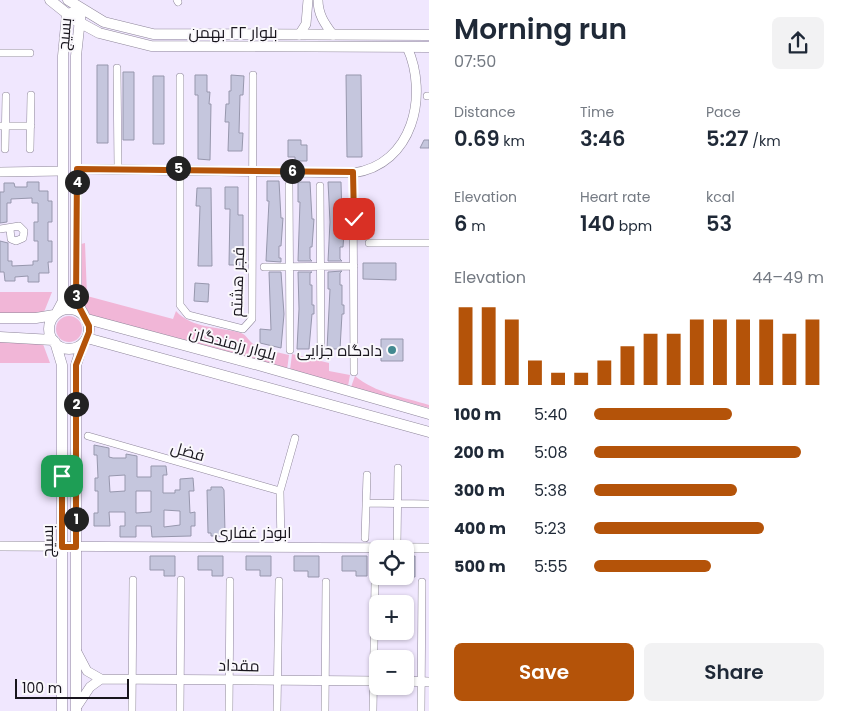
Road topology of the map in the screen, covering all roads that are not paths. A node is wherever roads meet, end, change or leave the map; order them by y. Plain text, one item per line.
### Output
1 (50, 0) edge
2 (68, 0) edge
3 (308, 0) edge
4 (318, 0) edge
5 (81, 10) junction
6 (67, 14) junction
7 (79, 22) junction
8 (299, 35) junction
9 (333, 35) junction
10 (429, 35) edge
11 (407, 47) junction
12 (429, 47) edge
13 (0, 53) edge
14 (30, 53) dead end
15 (117, 68) dead end
16 (424, 73) dead end
17 (254, 75) dead end
18 (180, 77) dead end
19 (31, 95) dead end
20 (6, 96) dead end
21 (421, 123) dead end
22 (3, 126) edge
23 (31, 126) junction
24 (5, 149) dead end
25 (30, 149) dead end
26 (118, 168) junction
27 (180, 168) junction
28 (77, 169) junction
29 (252, 170) junction
30 (63, 171) junction
31 (0, 172) edge
32 (353, 172) junction
33 (289, 186) dead end
34 (320, 186) dead end
35 (0, 229) edge
36 (10, 229) junction
37 (0, 238) edge
38 (10, 238) junction
39 (369, 243) dead end
40 (429, 243) edge
41 (264, 266) dead end
42 (290, 266) junction
43 (320, 266) junction
44 (354, 266) junction
45 (55, 315) junction
46 (85, 317) junction
47 (0, 318) edge
48 (0, 337) edge
49 (54, 341) junction
50 (85, 341) junction
51 (290, 350) dead end
52 (321, 355) dead end
53 (354, 372) dead end
54 (429, 414) edge
55 (429, 432) edge
56 (88, 436) dead end
57 (294, 438) dead end
58 (398, 468) dead end
59 (366, 475) dead end
60 (280, 491) junction
61 (366, 503) junction
62 (398, 503) junction
63 (429, 504) edge
64 (365, 538) dead end
65 (397, 540) edge
66 (0, 546) edge
67 (281, 546) junction
68 (62, 547) junction
69 (76, 547) junction
70 (369, 547) edge
71 (414, 548) edge
72 (429, 548) edge
73 (133, 580) dead end
74 (181, 580) dead end
75 (230, 581) dead end
76 (279, 581) dead end
77 (326, 582) dead end
78 (422, 582) dead end
79 (375, 585) edge
80 (76, 649) junction
81 (376, 650) edge
82 (101, 679) junction
83 (132, 679) junction
84 (180, 679) junction
85 (229, 680) junction
86 (278, 680) junction
87 (325, 681) junction
88 (369, 681) edge
89 (425, 682) edge
90 (375, 695) edge
91 (76, 710) edge
92 (62, 711) edge
93 (132, 711) edge
94 (180, 711) edge
95 (229, 711) edge
96 (278, 711) edge
97 (325, 711) edge
98 (373, 711) edge
99 (421, 711) edge

1 - 6 main road, بلوار ۲۲ بهمن
2 - 5 main road, بلوار ۲۲ بهمن
3 - 8 street
4 - 9 street
5 - 6 main road, بسیج
5 - 7 main road, بسیج
5 - 8 main road, بلوار ۲۲ بهمن
6 - 7 main road, بلوار ۲۲ بهمن
6 - 30 main road, بسیج
7 - 11 main road, بلوار ۲۲ بهمن
7 - 28 main road, بسیج
8 - 9 main road, بلوار ۲۲ بهمن
9 - 10 main road, بلوار ۲۲ بهمن
11 - 12 main road, بلوار ۲۲ بهمن
11 - 16 street
13 - 14 street
15 - 26 street
17 - 29 street
18 - 27 street
19 - 23 street
20 - 22 street
21 - 32 street
22 - 23 street
22 - 24 street
23 - 25 street
26 - 27 street
26 - 28 street
27 - 29 street
27 - 29 street, فجر هشتم
28 - 46 main road, بسیج
29 - 32 street
30 - 31 street
30 - 45 main road, بسیج
32 - 44 street
33 - 42 street
34 - 43 street
35 - 36 street
36 - 38 street
36 - 38 street
37 - 38 street
39 - 40 street
41 - 42 street
42 - 43 street
42 - 51 street
43 - 44 street
43 - 52 street
44 - 53 street
45 - 46 main road
45 - 47 main road
45 - 49 main road
46 - 50 main road
46 - 54 main road, بلوار رزمندگان
48 - 49 main road
49 - 50 main road
49 - 68 main road, بسیج
50 - 55 main road, بلوار رزمندگان
50 - 69 main road, بسیج
56 - 60 street, فضل
57 - 60 street
58 - 62 street
59 - 61 street
60 - 67 street
61 - 62 street
61 - 64 street
62 - 63 street
62 - 65 street
66 - 68 street
67 - 69 street, ابوذر غفاری
67 - 70 street, ابوذر غفاری
68 - 69 street, ابوذر غفاری
68 - 92 main road, بسیج
69 - 80 main road, بسیج
71 - 72 street, ابوذر غفاری
73 - 83 street
74 - 84 street
75 - 85 street
76 - 86 street
77 - 87 street
78 - 89 street
79 - 81 street
80 - 82 street
80 - 91 main road, بسیج
82 - 83 street, مقداد
82 - 91 street
83 - 84 street, مقداد
83 - 93 street
84 - 85 street, مقداد
84 - 94 street
85 - 86 street, مقداد
85 - 95 street
86 - 87 street, مقداد
86 - 96 street
87 - 88 street, مقداد
87 - 97 street
89 - 99 street
90 - 98 street

